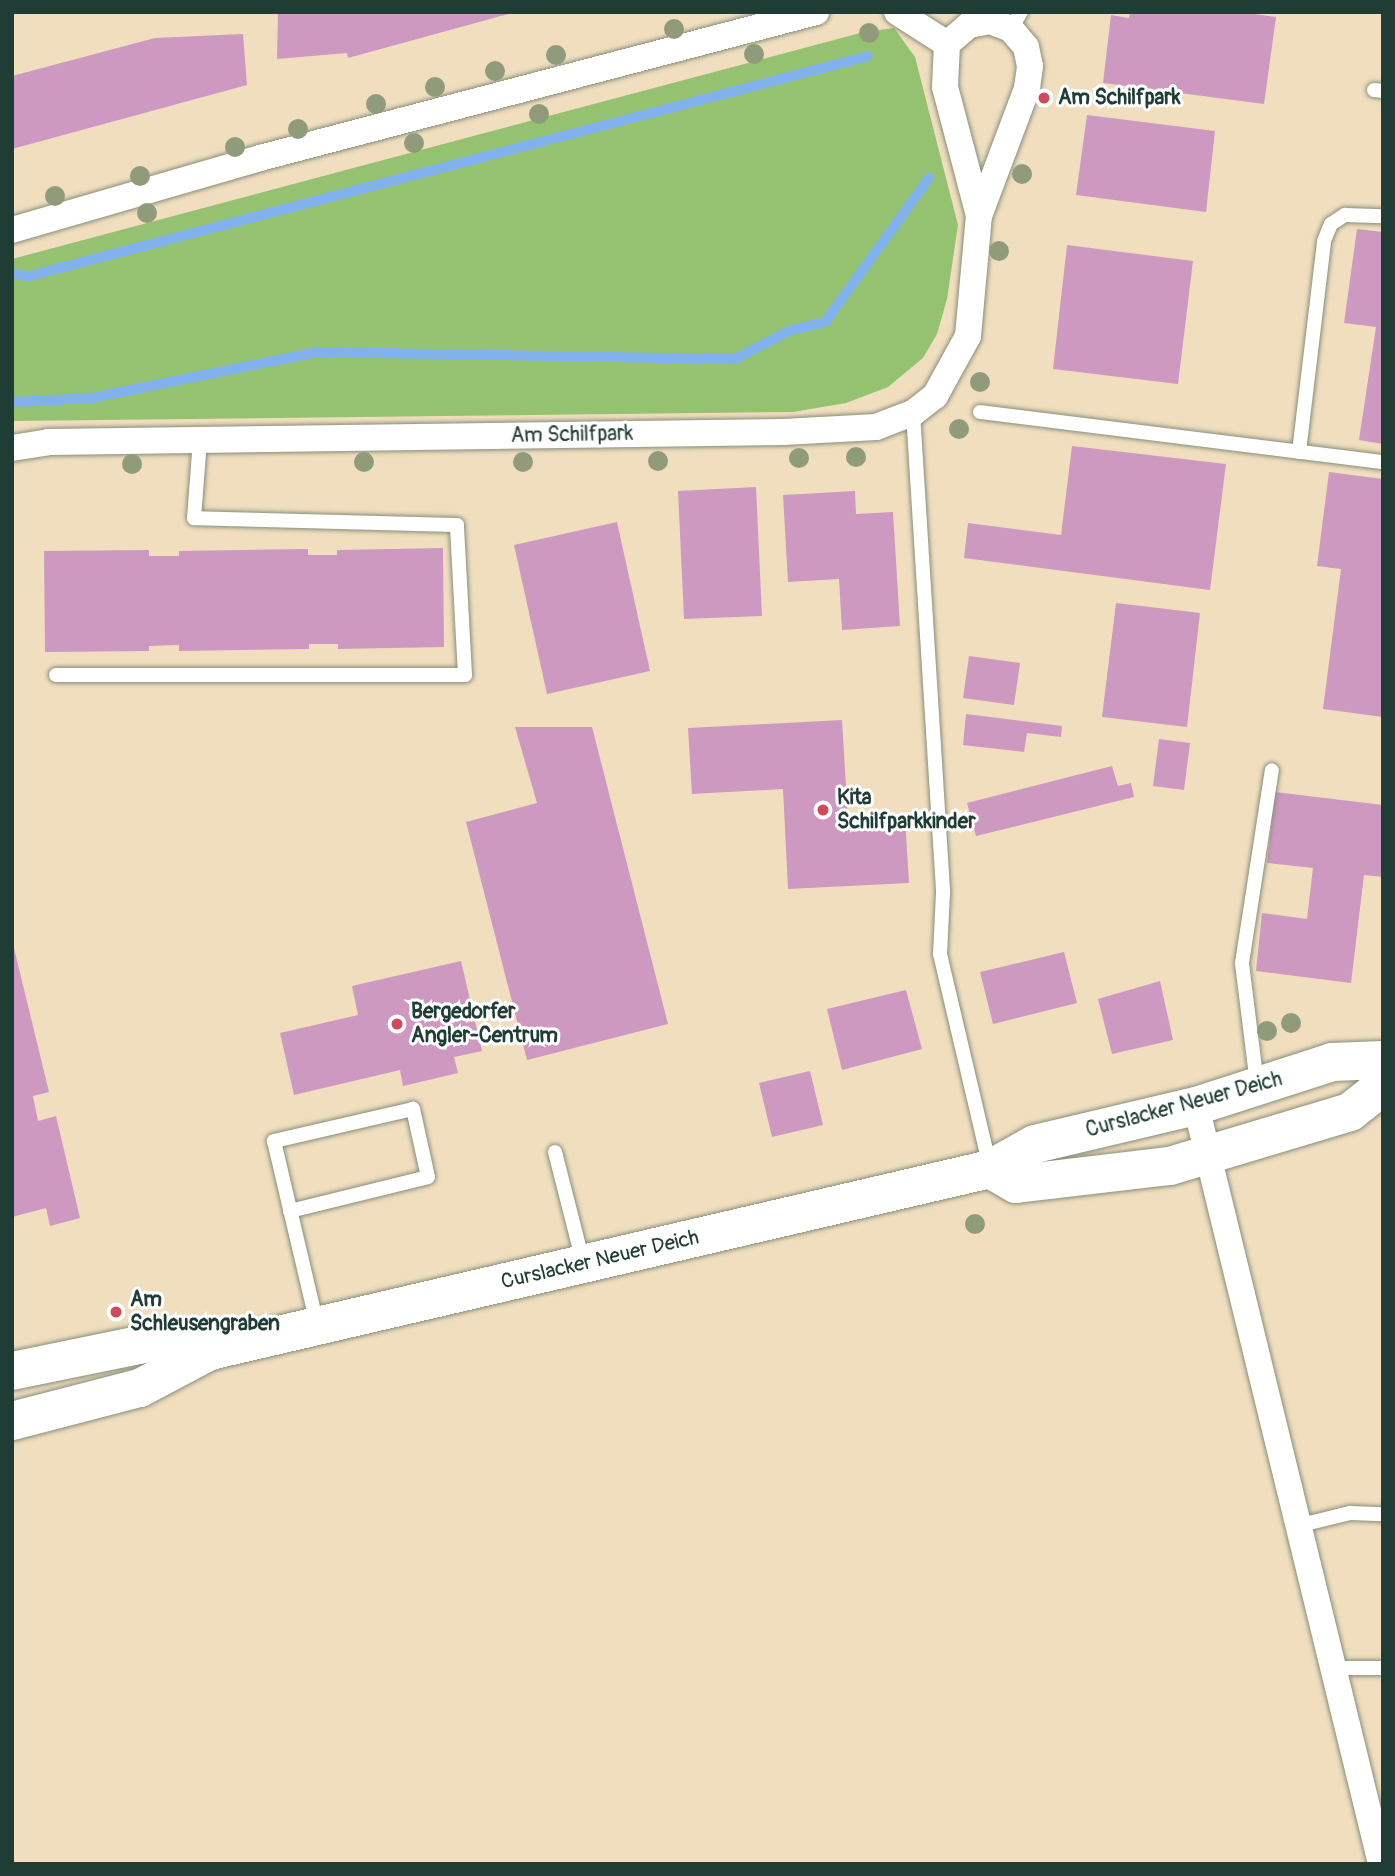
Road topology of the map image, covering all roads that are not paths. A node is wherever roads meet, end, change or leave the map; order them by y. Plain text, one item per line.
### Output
1 (816, 12) edge
2 (897, 12) edge
3 (1016, 21) edge
4 (947, 44) junction
5 (979, 216) junction
6 (1383, 216) edge
7 (12, 230) edge
8 (980, 412) dead end
9 (913, 413) junction
10 (200, 440) junction
11 (12, 448) edge
12 (1299, 452) junction
13 (1383, 462) edge
14 (56, 675) dead end
15 (1272, 770) dead end
16 (1383, 1060) edge
17 (1383, 1086) edge
18 (1257, 1088) junction
19 (1196, 1106) junction
20 (555, 1152) dead end
21 (1208, 1156) junction
22 (990, 1169) junction
23 (290, 1211) junction
24 (583, 1263) junction
25 (317, 1327) junction
26 (210, 1351) junction
27 (12, 1371) edge
28 (14, 1418) edge
29 (1383, 1514) edge
30 (1297, 1526) junction
31 (1336, 1668) junction
32 (1383, 1668) edge
33 (1381, 1864) edge

1 - 7 street
2 - 4 street
3 - 4 street, Am Schilfpark
3 - 5 street, Am Schilfpark
4 - 5 street, Am Schilfpark
5 - 9 street, Am Schilfpark
6 - 12 lane
8 - 12 lane
9 - 10 street, Am Schilfpark
9 - 22 lane
10 - 11 street, Am Schilfpark
10 - 14 lane
12 - 13 lane
15 - 18 lane
16 - 18 main road, Curslacker Neuer Deich
17 - 21 main road
18 - 19 main road, Curslacker Neuer Deich
19 - 21 street
19 - 22 main road, Curslacker Neuer Deich
20 - 24 lane
21 - 22 main road
21 - 30 street
22 - 24 main road, Curslacker Neuer Deich
23 - 23 lane
23 - 25 lane
24 - 25 main road, Curslacker Neuer Deich
25 - 26 main road, Curslacker Neuer Deich
26 - 27 main road, Curslacker Neuer Deich
26 - 28 main road, Curslacker Neuer Deich
29 - 30 lane
30 - 31 street
31 - 32 lane
31 - 33 street

